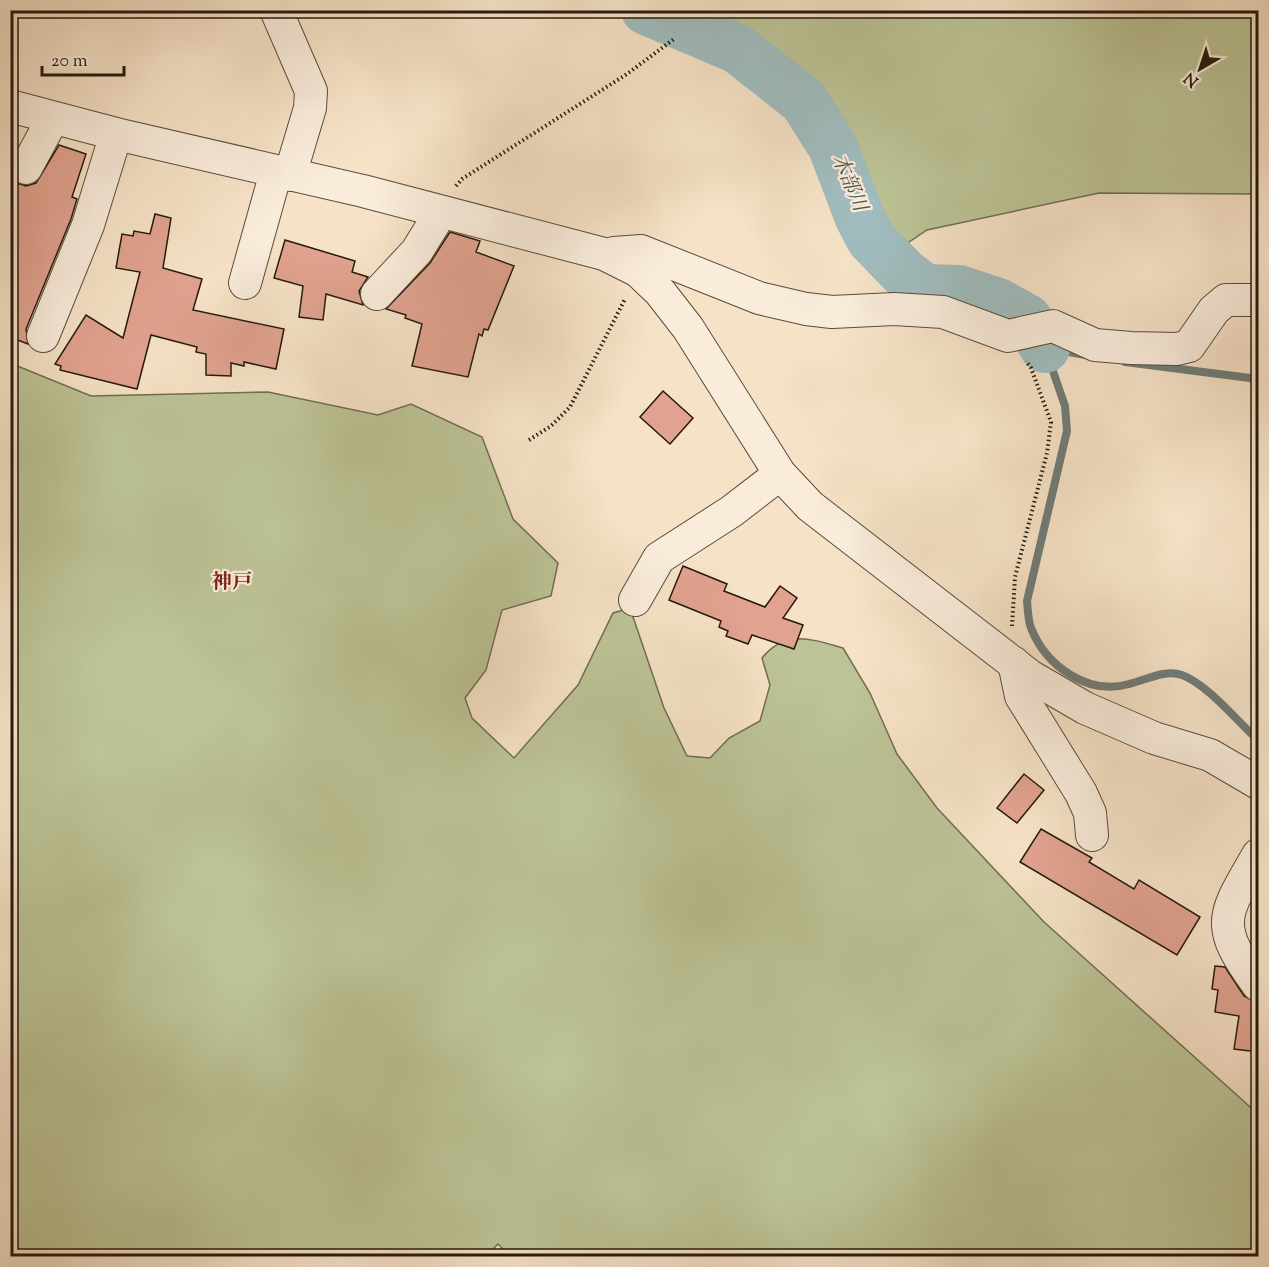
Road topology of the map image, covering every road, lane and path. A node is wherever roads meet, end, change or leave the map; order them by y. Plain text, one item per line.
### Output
1 (276, 10) edge
2 (674, 39) dead end
3 (10, 106) edge
4 (53, 118) junction
5 (116, 134) junction
6 (26, 168) dead end
7 (283, 173) junction
8 (441, 212) junction
9 (604, 254) junction
10 (638, 271) junction
11 (245, 283) dead end
12 (377, 294) dead end
13 (1258, 300) edge
14 (42, 336) dead end
15 (1008, 336) junction
16 (529, 440) dead end
17 (780, 474) junction
18 (636, 600) dead end
19 (1014, 663) junction
20 (1258, 783) edge
21 (1092, 835) dead end
22 (1258, 855) edge
23 (1258, 985) edge

1 - 7 street
2 - 8 path
3 - 4 street
4 - 5 street
4 - 6 street
5 - 7 street
5 - 14 street
7 - 8 street
7 - 11 street
8 - 9 street
8 - 12 street
9 - 10 street
9 - 15 street
10 - 16 path
10 - 17 street
13 - 15 street
15 - 19 path
17 - 18 street
17 - 19 street
19 - 20 street
19 - 21 street
22 - 23 street

